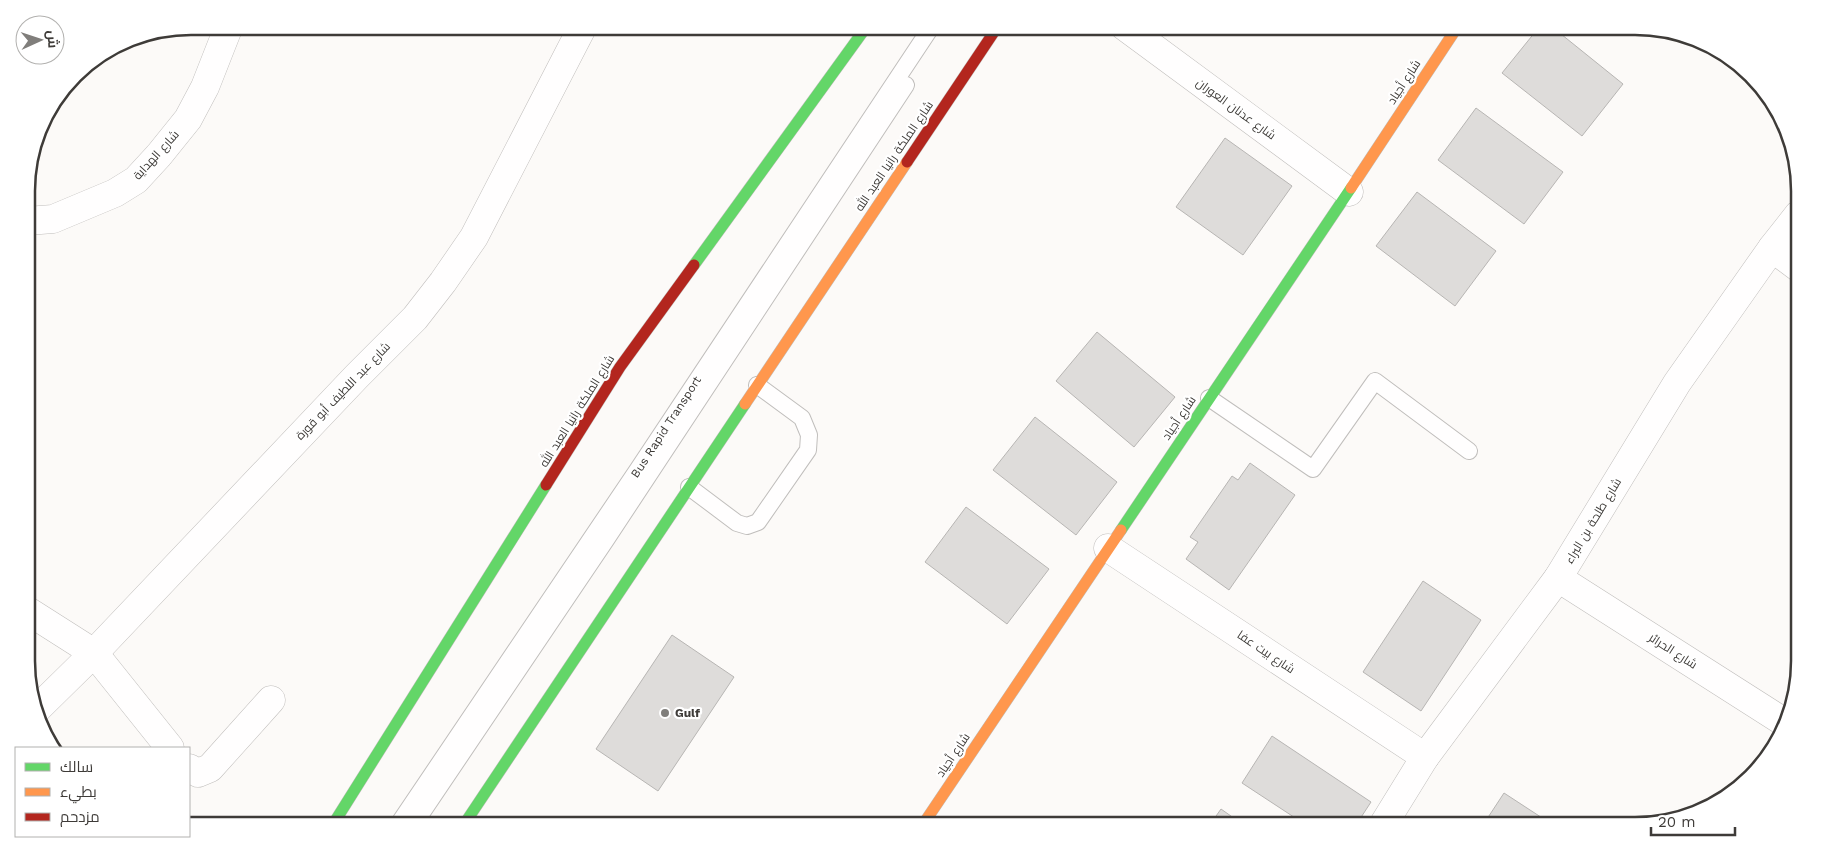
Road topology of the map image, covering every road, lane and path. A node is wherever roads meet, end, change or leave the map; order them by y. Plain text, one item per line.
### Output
1 (225, 35) edge
2 (578, 35) edge
3 (860, 35) edge
4 (926, 35) edge
5 (938, 35) edge
6 (992, 35) edge
7 (1136, 35) edge
8 (1452, 35) edge
9 (1349, 192) junction
10 (35, 220) edge
11 (1791, 224) edge
12 (1772, 248) junction
13 (1791, 262) edge
14 (757, 385) junction
15 (1209, 398) junction
16 (1469, 451) dead end
17 (689, 487) junction
18 (1108, 548) junction
19 (1558, 578) junction
20 (35, 615) edge
21 (94, 653) junction
22 (270, 700) dead end
23 (41, 705) edge
24 (1779, 719) edge
25 (169, 747) edge
26 (1425, 757) junction
27 (190, 769) edge
28 (338, 817) edge
29 (403, 817) edge
30 (419, 817) edge
31 (469, 817) edge
32 (928, 817) edge
33 (1388, 817) edge

1 - 10 street, شارع الهداية
2 - 21 street, شارع عبد اللطيف أبو قورة
3 - 28 main road, شارع الملكة رانيا العبد الله
4 - 29 lane, Bus Rapid Transport
5 - 30 lane, Bus Rapid Transport
6 - 14 main road, شارع الملكة رانيا العبد الله
7 - 9 street, شارع عدنان العوران
8 - 9 main road, شارع أجياد
9 - 15 main road, شارع أجياد
11 - 12 street, شارع طلحة بن البراء
12 - 13 street
12 - 19 street, شارع طلحة بن البراء
14 - 17 main road, شارع الملكة رانيا العبد الله
14 - 17 lane
15 - 16 lane
15 - 18 main road, شارع أجياد
17 - 31 main road, شارع الملكة رانيا العبد الله
18 - 26 street, شارع بيت عفا
18 - 32 main road, شارع أجياد
19 - 24 street, شارع الحرائر
19 - 26 street, شارع طلحة بن البراء
20 - 21 street
21 - 23 street, شارع عبد اللطيف أبو قورة
21 - 25 street
22 - 27 street
26 - 33 street, شارع طلحة بن البراء

